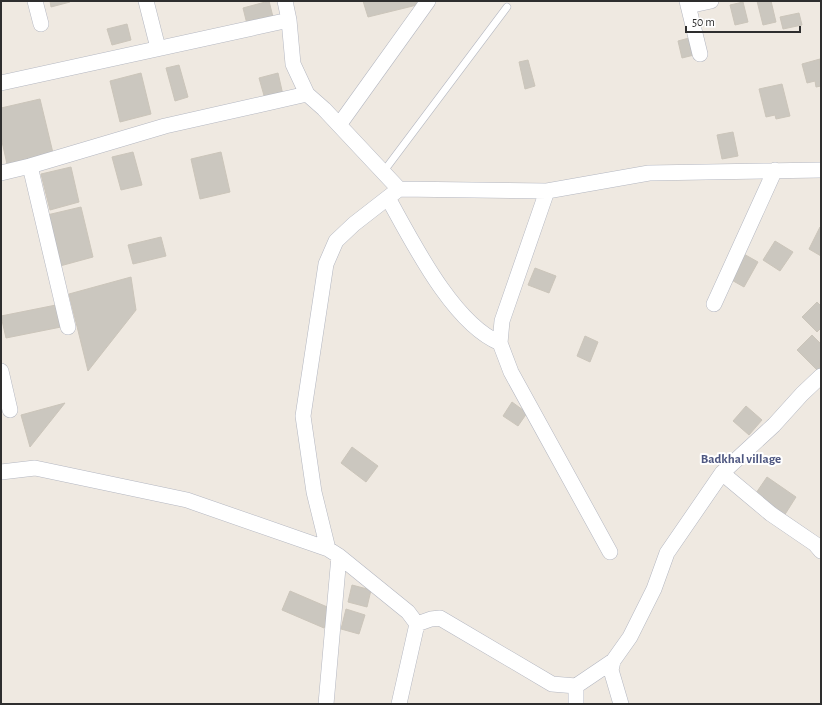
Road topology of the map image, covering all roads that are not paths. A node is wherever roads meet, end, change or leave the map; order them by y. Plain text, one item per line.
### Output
1 (35, 1) edge
2 (146, 1) edge
3 (285, 1) edge
4 (428, 1) edge
5 (711, 1) edge
6 (687, 4) edge
7 (507, 7) dead end
8 (289, 20) junction
9 (41, 24) dead end
10 (158, 48) junction
11 (700, 54) dead end
12 (1, 83) edge
13 (307, 94) junction
14 (339, 125) junction
15 (30, 166) junction
16 (775, 170) junction
17 (821, 170) edge
18 (384, 171) junction
19 (1, 173) edge
20 (547, 191) junction
21 (394, 194) junction
22 (714, 304) dead end
23 (68, 327) dead end
24 (500, 342) junction
25 (1, 371) edge
26 (821, 376) edge
27 (10, 410) dead end
28 (1, 472) edge
29 (722, 474) junction
30 (821, 551) edge
31 (333, 552) junction
32 (610, 552) dead end
33 (417, 624) junction
34 (612, 661) junction
35 (576, 686) junction
36 (326, 704) edge
37 (400, 704) edge
38 (576, 704) edge
39 (621, 704) edge

1 - 9 street
2 - 10 street
3 - 8 street
4 - 14 street
5 - 6 street
6 - 11 street
7 - 18 lane
8 - 10 street
8 - 13 street
10 - 12 street
13 - 14 street
13 - 15 street
14 - 18 street
15 - 19 street
15 - 23 street
16 - 17 street
16 - 20 street
16 - 22 street
18 - 21 street
20 - 21 street
20 - 24 street
21 - 24 street
21 - 31 street
24 - 32 street
25 - 27 street
26 - 29 street
28 - 31 street
29 - 30 street
29 - 34 street
31 - 33 street
31 - 36 street
33 - 35 street
33 - 37 street
34 - 35 street
34 - 39 street
35 - 38 street

